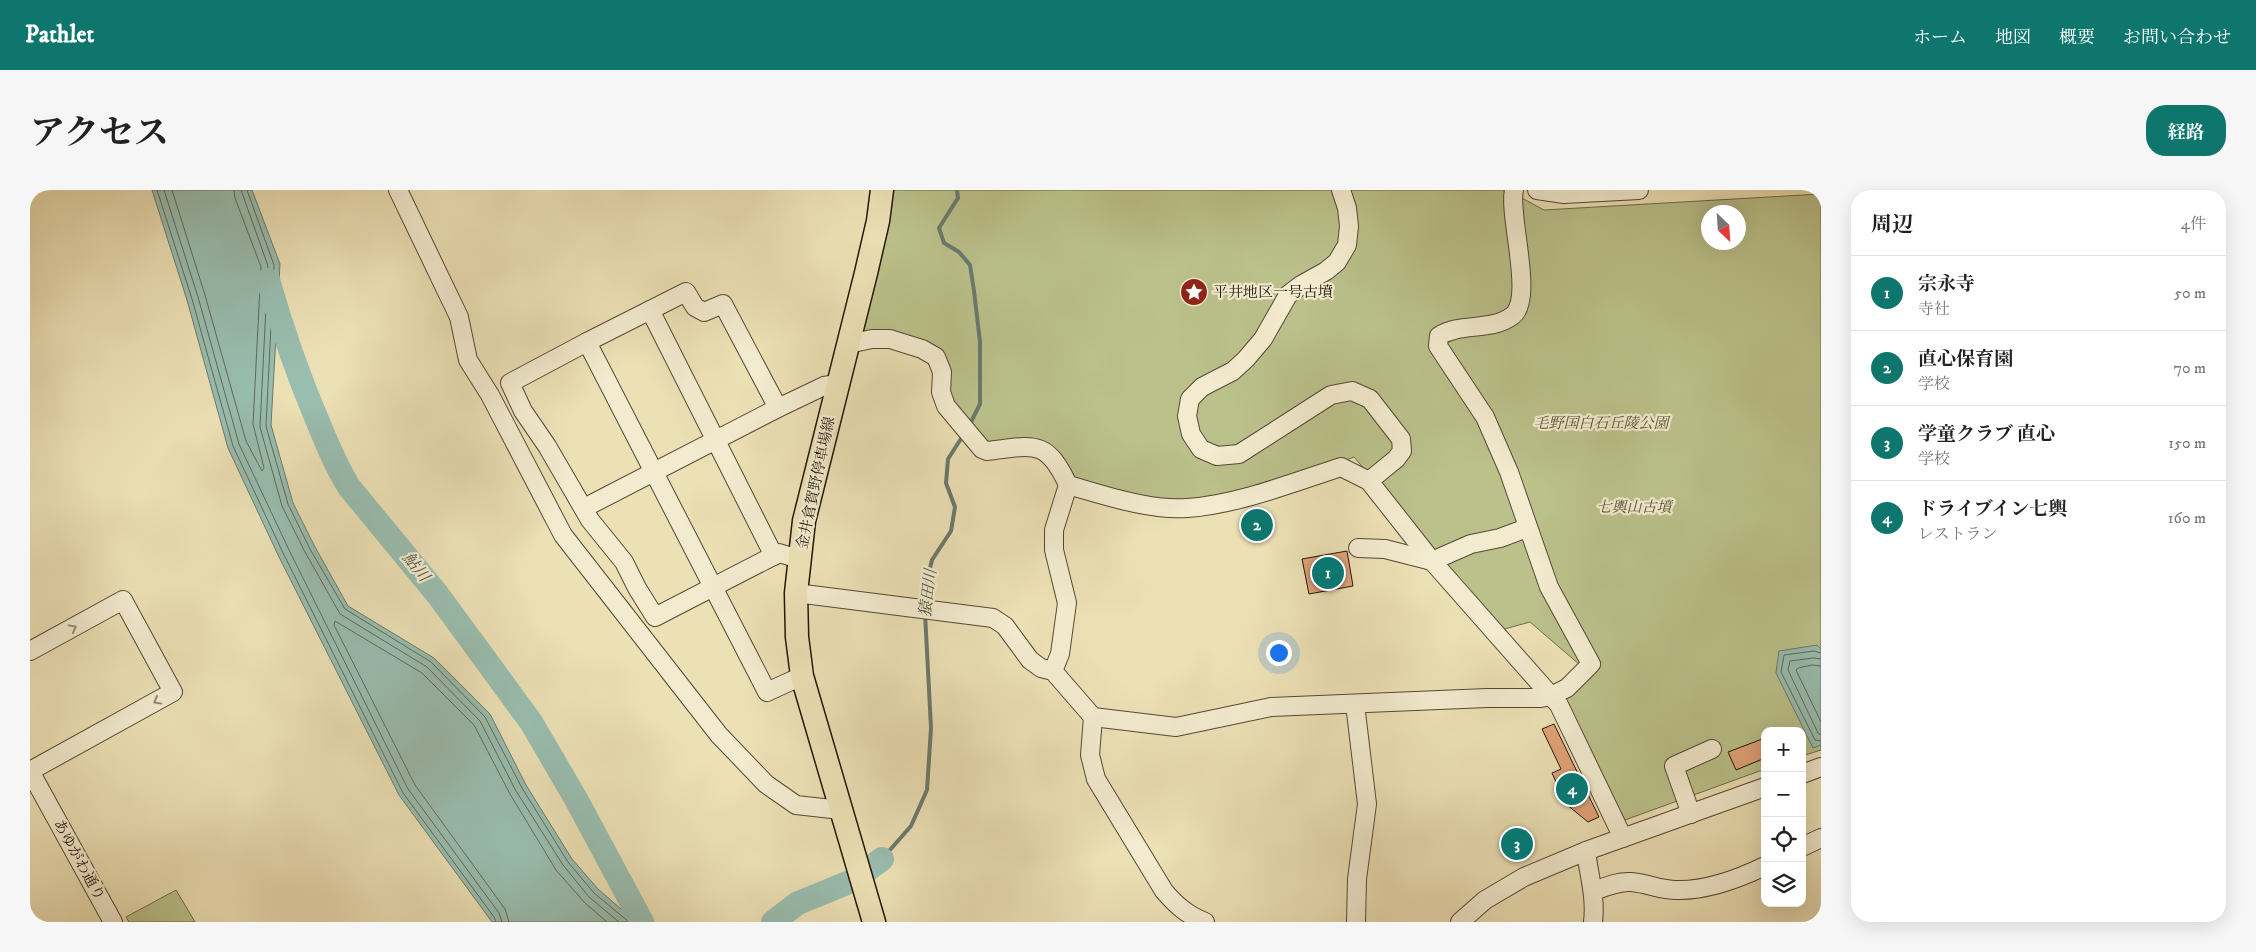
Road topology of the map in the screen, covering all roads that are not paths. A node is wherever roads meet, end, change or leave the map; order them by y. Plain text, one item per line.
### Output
1 (398, 190) edge
2 (882, 190) edge
3 (1341, 190) edge
4 (1514, 190) edge
5 (1537, 190) edge
6 (1639, 190) edge
7 (650, 310) junction
8 (587, 342) junction
9 (848, 344) junction
10 (838, 384) junction
11 (778, 408) junction
12 (715, 441) junction
13 (654, 472) junction
14 (1369, 481) junction
15 (1068, 485) junction
16 (584, 508) junction
17 (1527, 528) junction
18 (1358, 548) dead end
19 (774, 556) junction
20 (799, 559) junction
21 (1432, 561) junction
22 (713, 587) junction
23 (796, 593) junction
24 (30, 651) edge
25 (1053, 671) junction
26 (802, 676) junction
27 (1551, 696) junction
28 (1355, 704) junction
29 (1093, 717) junction
30 (1712, 749) dead end
31 (1821, 767) edge
32 (30, 771) edge
33 (1806, 773) edge
34 (1761, 788) edge
35 (841, 810) junction
36 (1691, 814) junction
37 (1623, 838) junction
38 (1821, 838) edge
39 (1806, 845) edge
40 (1586, 851) junction
41 (1761, 868) edge
42 (1594, 891) junction
43 (113, 922) edge
44 (874, 922) edge
45 (1205, 922) edge
46 (1356, 922) edge
47 (1460, 922) edge
48 (1593, 922) edge

1 - 35 street
2 - 9 main road, 金井倉賀野停車場線
3 - 14 street
4 - 17 street
5 - 6 street
7 - 8 street
7 - 11 street
7 - 12 street
8 - 13 street
8 - 16 street
9 - 10 main road, 金井倉賀野停車場線
9 - 15 street
10 - 11 street
10 - 20 main road, 金井倉賀野停車場線
11 - 12 street
12 - 13 street
12 - 19 street
13 - 16 street
13 - 22 street
14 - 15 street
14 - 21 street
15 - 25 street
16 - 22 street
17 - 21 street
17 - 27 street
18 - 21 street
19 - 20 street
19 - 22 street
20 - 23 main road, 金井倉賀野停車場線
21 - 27 street
22 - 26 street
23 - 25 street
23 - 26 main road, 金井倉賀野停車場線
24 -> 32 street
25 - 29 street
26 - 35 main road, 金井倉賀野停車場線
27 - 28 street
27 - 37 street
28 - 29 street
28 - 46 street
29 - 45 street
30 - 36 street
31 - 33 street
32 - 43 street, あゆがわ通り
34 - 36 street
35 - 44 main road, 金井倉賀野停車場線
36 - 37 street
37 - 40 street
38 - 39 street
40 - 42 street
40 - 47 street
41 - 42 street
42 - 48 street

